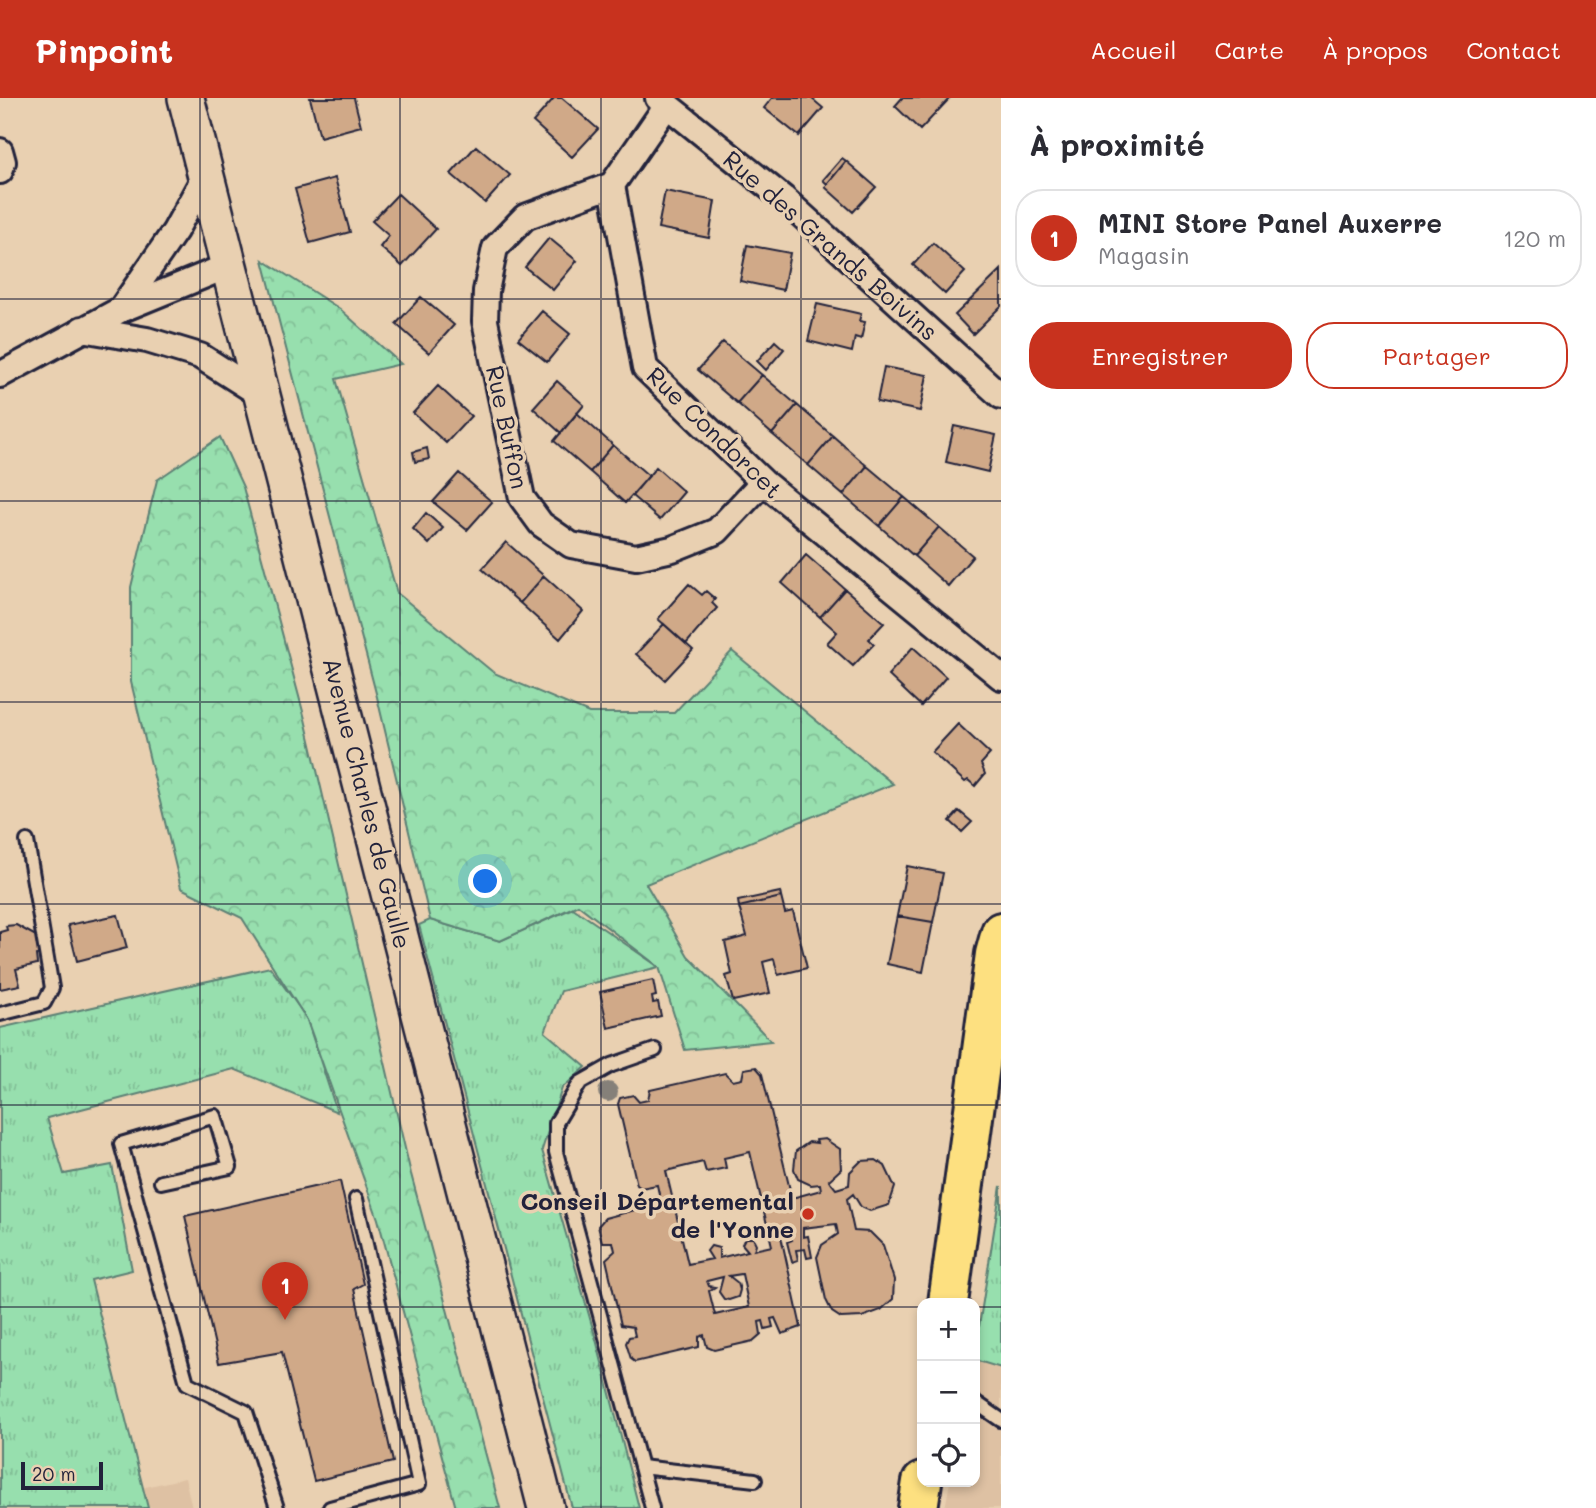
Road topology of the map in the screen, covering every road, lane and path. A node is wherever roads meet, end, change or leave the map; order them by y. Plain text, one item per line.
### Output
1 (186, 98) edge
2 (663, 102) edge
3 (0, 151) edge
4 (0, 171) edge
5 (206, 174) junction
6 (612, 185) junction
7 (230, 265) junction
8 (120, 310) junction
9 (82, 328) junction
10 (0, 375) edge
11 (263, 396) junction
12 (1001, 396) edge
13 (763, 482) junction
14 (1001, 677) edge
15 (27, 841) dead end
16 (1001, 932) edge
17 (0, 1014) edge
18 (655, 1050) dead end
19 (161, 1182) dead end
20 (356, 1199) dead end
21 (949, 1298) edge
22 (980, 1405) edge
23 (1001, 1420) edge
24 (641, 1467) junction
25 (755, 1480) dead end
26 (921, 1487) edge
27 (276, 1508) edge
28 (330, 1508) edge
29 (546, 1508) edge
30 (652, 1508) edge
31 (918, 1508) edge

1 - 5 main road, Avenue Charles de Gaulle
2 - 6 street
2 - 12 street, Rue des Grands Boivins
3 - 4 street
5 - 7 main road, Avenue Charles de Gaulle
5 - 8 street
6 - 13 street, Rue Condorcet
6 - 13 street, Rue Buffon
7 - 8 street
7 - 11 main road, Avenue Charles de Gaulle
8 - 9 street
9 - 10 street
9 - 11 street
11 - 29 main road, Avenue Charles de Gaulle
13 - 14 street, Rue Condorcet
15 - 17 lane
16 - 21 main road
18 - 24 lane
19 - 27 lane
20 - 28 lane
22 - 23 lane
24 - 25 lane
24 - 30 lane
26 - 31 main road

